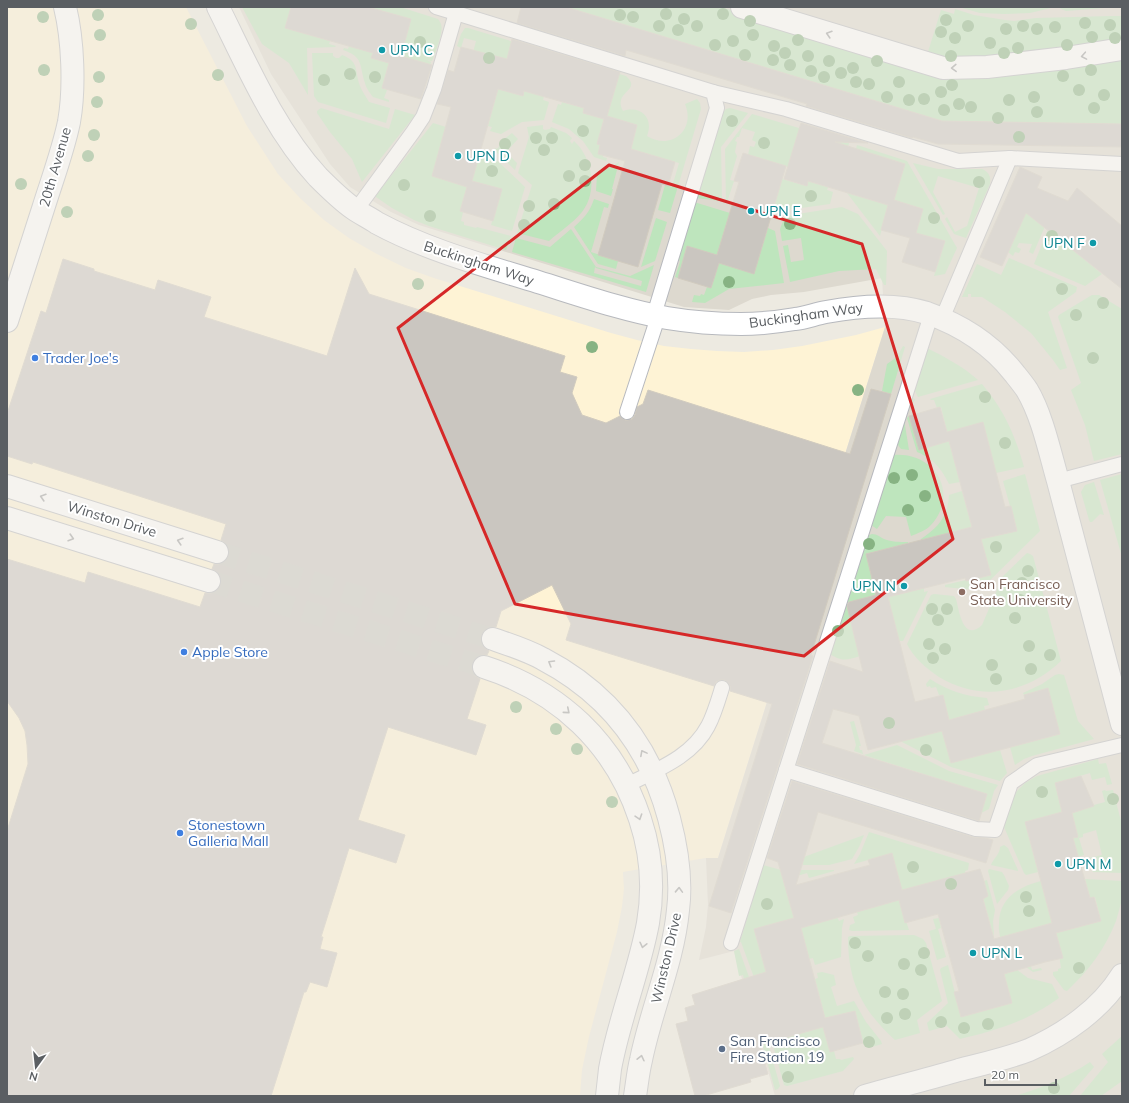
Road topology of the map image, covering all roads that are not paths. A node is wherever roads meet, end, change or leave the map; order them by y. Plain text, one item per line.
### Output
1 (65, 7) edge
2 (218, 7) edge
3 (436, 7) edge
4 (742, 7) edge
5 (456, 13) junction
6 (1122, 49) edge
7 (713, 92) junction
8 (1010, 158) junction
9 (1122, 164) edge
10 (356, 210) junction
11 (656, 316) junction
12 (936, 317) junction
13 (7, 322) edge
14 (627, 412) dead end
15 (1122, 464) edge
16 (1058, 481) junction
17 (7, 486) edge
18 (7, 518) edge
19 (217, 552) tunnel mouth
20 (208, 581) tunnel mouth
21 (492, 639) tunnel mouth
22 (484, 667) tunnel mouth
23 (722, 688) dead end
24 (1122, 724) edge
25 (1122, 745) edge
26 (786, 770) junction
27 (652, 772) junction
28 (627, 785) junction
29 (731, 943) dead end
30 (1122, 976) edge
31 (896, 1092) edge
32 (607, 1096) edge
33 (635, 1096) edge
34 (865, 1096) edge

1 - 13 street, 20th Avenue
2 - 10 street, Buckingham Way
3 - 5 lane
6 -> 4 street
5 - 7 lane
5 - 10 lane
7 - 8 lane
7 - 11 lane
8 - 9 lane
8 - 12 lane
10 - 11 street, Buckingham Way
11 - 12 street, Buckingham Way
11 - 14 lane
12 - 16 street, Buckingham Way
12 - 26 lane
15 - 16 lane
16 - 24 street, Buckingham Way
19 -> 17 street, Winston Drive
18 -> 20 street
27 -> 21 street, Winston Drive
22 -> 28 street, Winston Drive
23 - 27 lane
25 - 26 lane
26 - 29 lane
27 - 28 lane
33 -> 27 street, Winston Drive
28 -> 32 street, Winston Drive
30 - 31 street
31 - 34 street

